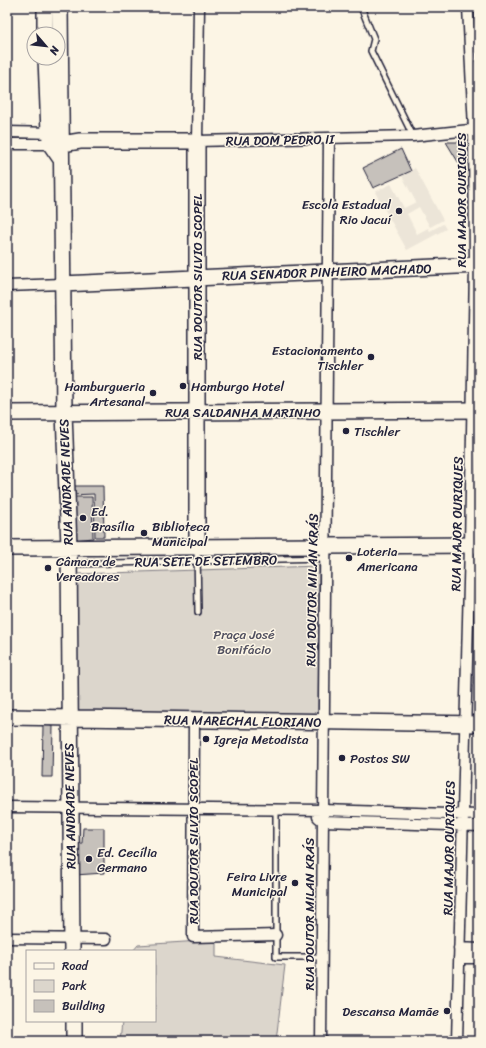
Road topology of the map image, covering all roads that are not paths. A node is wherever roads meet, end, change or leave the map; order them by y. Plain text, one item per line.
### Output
1 (45, 7) edge
2 (60, 7) edge
3 (199, 7) edge
4 (361, 7) edge
5 (468, 7) edge
6 (45, 26) edge
7 (57, 26) edge
8 (51, 66) edge
9 (477, 129) edge
10 (7, 132) edge
11 (413, 136) junction
12 (329, 139) junction
13 (197, 141) junction
14 (57, 142) junction
15 (7, 144) edge
16 (477, 265) edge
17 (327, 272) junction
18 (197, 277) junction
19 (62, 284) junction
20 (7, 286) edge
21 (475, 410) edge
22 (64, 412) junction
23 (198, 412) junction
24 (326, 412) junction
25 (7, 413) edge
26 (474, 545) edge
27 (197, 546) junction
28 (69, 547) junction
29 (7, 548) edge
30 (329, 550) junction
31 (277, 553) junction
32 (143, 555) junction
33 (198, 562) junction
34 (69, 564) junction
35 (198, 612) dead end
36 (7, 717) edge
37 (69, 719) junction
38 (194, 720) junction
39 (323, 722) junction
40 (472, 724) edge
41 (7, 807) edge
42 (71, 808) junction
43 (193, 809) junction
44 (276, 810) junction
45 (310, 810) junction
46 (323, 810) junction
47 (371, 811) junction
48 (427, 813) junction
49 (463, 814) junction
50 (479, 815) edge
51 (323, 821) junction
52 (371, 822) junction
53 (426, 824) junction
54 (462, 825) junction
55 (479, 826) edge
56 (276, 935) junction
57 (7, 938) edge
58 (106, 939) dead end
59 (72, 945) edge
60 (479, 949) edge
61 (459, 953) junction
62 (322, 957) junction
63 (479, 958) edge
64 (74, 1022) edge
65 (74, 1041) edge
66 (321, 1041) edge
67 (457, 1041) edge

1 - 6 main road
2 - 7 main road, RUA ANDRADE NEVES
3 - 13 street, RUA DOUTOR SILVIO SCOPEL
4 - 11 lane
5 - 9 street, RUA MAJOR OURIQUES
8 - 14 main road, RUA ANDRADE NEVES
9 - 11 street, RUA DOM PEDRO II
9 - 16 street, RUA MAJOR OURIQUES
10 - 14 street, RUA DOM PEDRO II
11 - 12 street, RUA DOM PEDRO II
12 - 13 street, RUA DOM PEDRO II
12 - 17 street, RUA DOUTOR MILAN KRÁS
13 - 14 main road, RUA DOM PEDRO II
13 - 18 main road, RUA DOUTOR SILVIO SCOPEL
14 - 15 street, RUA DOM PEDRO II
14 - 19 main road, RUA ANDRADE NEVES
16 - 17 main road, RUA SENADOR PINHEIRO MACHADO
16 - 21 street, RUA MAJOR OURIQUES
17 - 18 main road, RUA SENADOR PINHEIRO MACHADO
17 - 24 street, RUA DOUTOR MILAN KRÁS
18 - 19 main road, RUA SENADOR PINHEIRO MACHADO
18 - 23 main road, RUA DOUTOR SILVIO SCOPEL
19 - 20 street, RUA SENADOR PINHEIRO MACHADO
19 - 22 main road, RUA ANDRADE NEVES
21 - 24 main road, RUA SALDANHA MARINHO
21 - 26 street, RUA MAJOR OURIQUES
22 - 23 main road, RUA SALDANHA MARINHO
22 - 25 main road, RUA SALDANHA MARINHO
22 - 28 main road, RUA ANDRADE NEVES
23 - 24 main road, RUA SALDANHA MARINHO
23 - 27 main road, RUA DOUTOR SILVIO SCOPEL
24 - 30 street, RUA DOUTOR MILAN KRÁS
26 - 30 main road, RUA SETE DE SETEMBRO
26 - 40 street, RUA MAJOR OURIQUES
27 - 31 main road, RUA SETE DE SETEMBRO
27 - 32 main road, RUA SETE DE SETEMBRO
27 - 33 lane
28 - 29 main road, RUA SETE DE SETEMBRO
28 - 32 main road, RUA SETE DE SETEMBRO
28 - 34 main road, RUA ANDRADE NEVES
30 - 31 main road, RUA SETE DE SETEMBRO
30 - 39 street, RUA DOUTOR MILAN KRÁS
31 - 33 lane, RUA SETE DE SETEMBRO
32 - 33 lane, RUA SETE DE SETEMBRO
32 - 34 lane, RUA SETE DE SETEMBRO
33 - 35 lane
34 - 37 main road, RUA ANDRADE NEVES
36 - 37 main road, RUA MARECHAL FLORIANO
37 - 38 main road, RUA MARECHAL FLORIANO
37 - 42 main road, RUA ANDRADE NEVES
38 - 39 main road, RUA MARECHAL FLORIANO
38 - 43 street, RUA DOUTOR SILVIO SCOPEL
39 - 40 main road, RUA MARECHAL FLORIANO
39 - 46 street, RUA DOUTOR MILAN KRÁS
40 - 49 street, RUA MAJOR OURIQUES
41 - 42 street
42 - 43 street
42 - 59 main road, RUA ANDRADE NEVES
43 - 44 street
43 - 56 street, RUA DOUTOR SILVIO SCOPEL
44 - 45 street
44 - 56 lane
45 - 46 street
45 - 51 street
46 - 47 street
46 - 51 street, RUA DOUTOR MILAN KRÁS
47 - 48 street
47 - 52 street
48 - 49 street
48 - 53 street
49 - 50 street
49 - 54 street, RUA MAJOR OURIQUES
51 - 52 street
51 - 62 street, RUA DOUTOR MILAN KRÁS
52 - 53 street
53 - 54 street
54 - 55 street
54 - 61 street, RUA MAJOR OURIQUES
56 - 62 lane
57 - 59 street
58 - 59 street
60 - 61 street
61 - 63 street
61 - 67 street, RUA MAJOR OURIQUES
62 - 66 street, RUA DOUTOR MILAN KRÁS
64 - 65 main road

